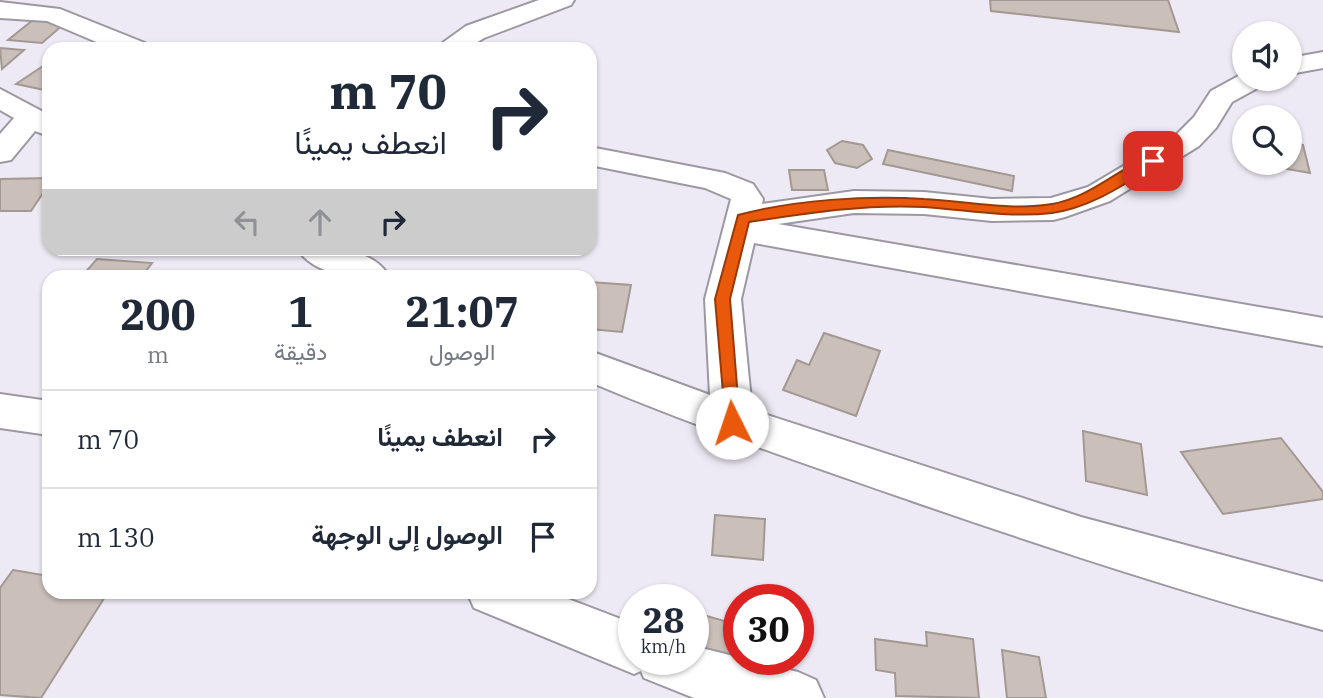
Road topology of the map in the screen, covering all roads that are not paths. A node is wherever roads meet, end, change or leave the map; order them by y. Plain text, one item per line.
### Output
1 (562, 0) edge
2 (0, 10) edge
3 (118, 42) edge
4 (459, 42) edge
5 (1323, 60) edge
6 (1302, 64) edge
7 (1232, 91) edge
8 (0, 98) edge
9 (40, 122) edge
10 (0, 153) edge
11 (597, 157) edge
12 (742, 223) junction
13 (330, 256) edge
14 (359, 270) edge
15 (1323, 332) edge
16 (597, 369) edge
17 (0, 411) edge
18 (42, 417) edge
19 (732, 423) junction
20 (509, 599) edge
21 (1323, 606) edge
22 (618, 643) edge
23 (701, 675) edge
24 (798, 698) edge

1 - 4 street
2 - 3 street
5 - 6 street
7 - 12 street
8 - 9 street
9 - 10 street
11 - 12 street
12 - 15 street
12 - 19 street
13 - 14 street
16 - 19 street
17 - 18 street
19 - 21 street
20 - 22 street
23 - 24 street

